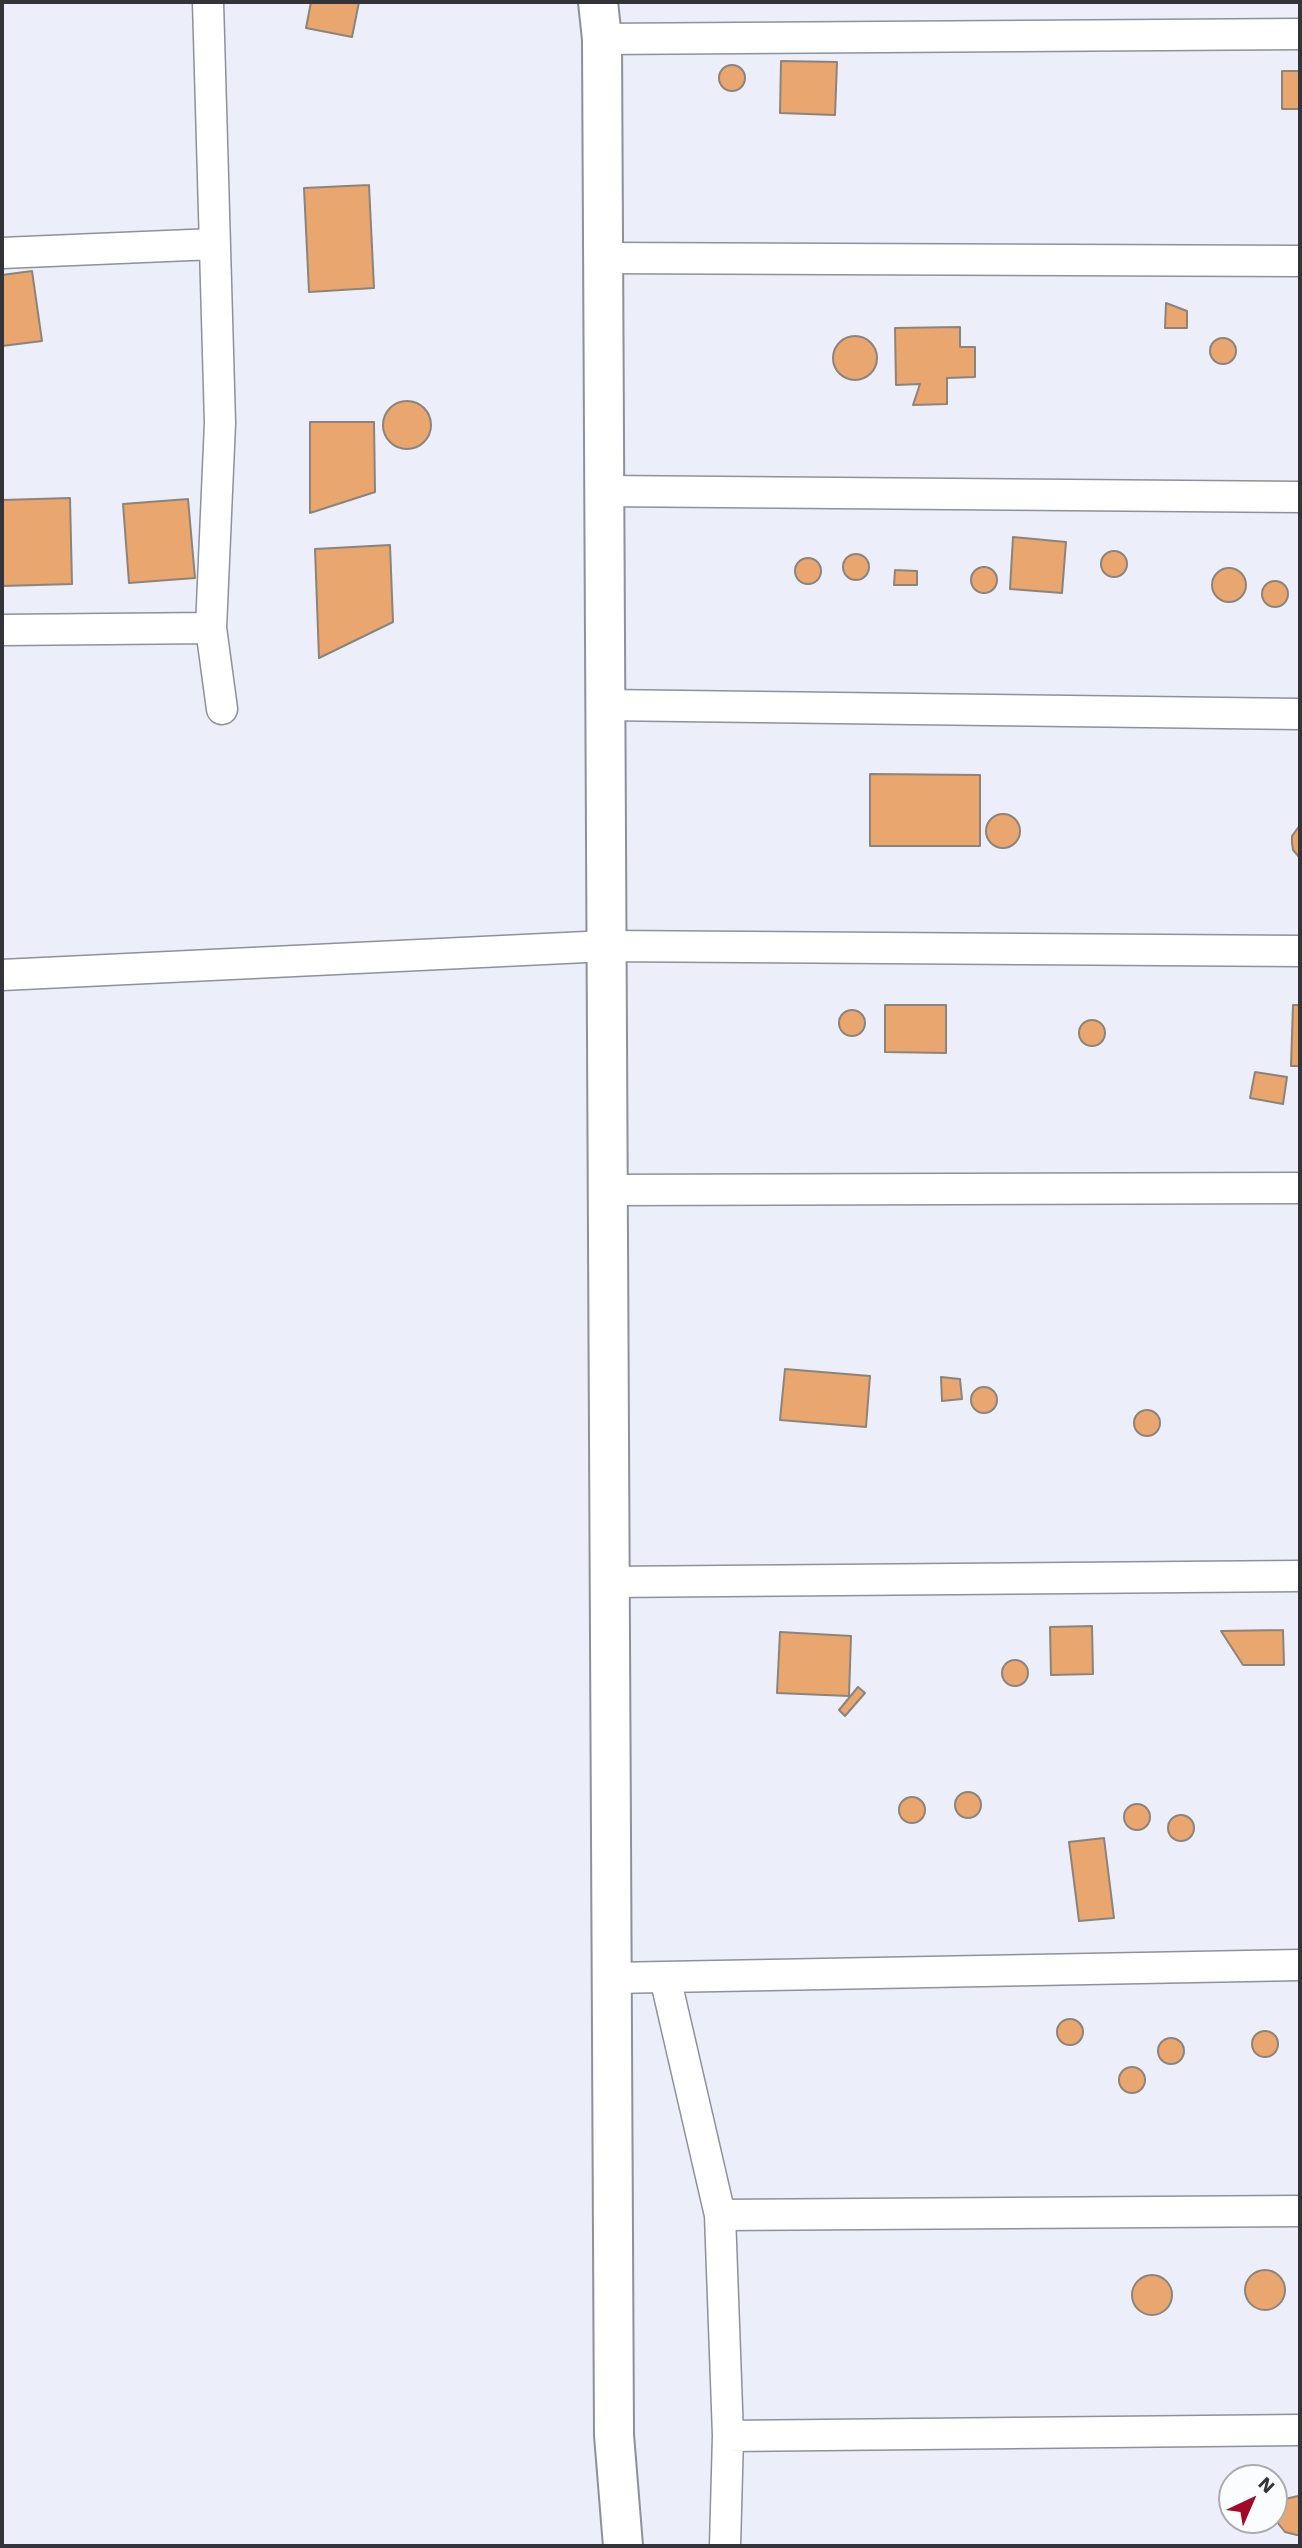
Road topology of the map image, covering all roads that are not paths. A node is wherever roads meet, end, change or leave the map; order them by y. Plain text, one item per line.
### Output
1 (208, 2) edge
2 (598, 2) edge
3 (1300, 34) edge
4 (602, 39) junction
5 (214, 244) junction
6 (2, 253) edge
7 (603, 258) junction
8 (1300, 261) edge
9 (604, 491) junction
10 (1300, 497) edge
11 (211, 628) junction
12 (2, 630) edge
13 (605, 705) junction
14 (222, 709) dead end
15 (1300, 714) edge
16 (607, 946) junction
17 (1300, 951) edge
18 (2, 975) edge
19 (1300, 1188) edge
20 (608, 1190) junction
21 (1300, 1576) edge
22 (609, 1582) junction
23 (1300, 1965) edge
24 (665, 1977) junction
25 (611, 1978) junction
26 (1300, 2211) edge
27 (720, 2215) junction
28 (1300, 2430) edge
29 (728, 2436) junction
30 (623, 2546) edge
31 (725, 2546) edge

1 - 5 street
2 - 4 street
3 - 4 street
4 - 7 street
5 - 6 street
5 - 11 street
7 - 8 street
7 - 9 street
9 - 10 street
9 - 13 street
11 - 12 street
11 - 14 street
13 - 15 street
13 - 16 street
16 - 17 street
16 - 18 street
16 - 20 street
19 - 20 street
20 - 22 street
21 - 22 street
22 - 25 street
23 - 24 street
24 - 25 street
24 - 27 street
25 - 30 street
26 - 27 street
27 - 29 street
28 - 29 street
29 - 31 street

